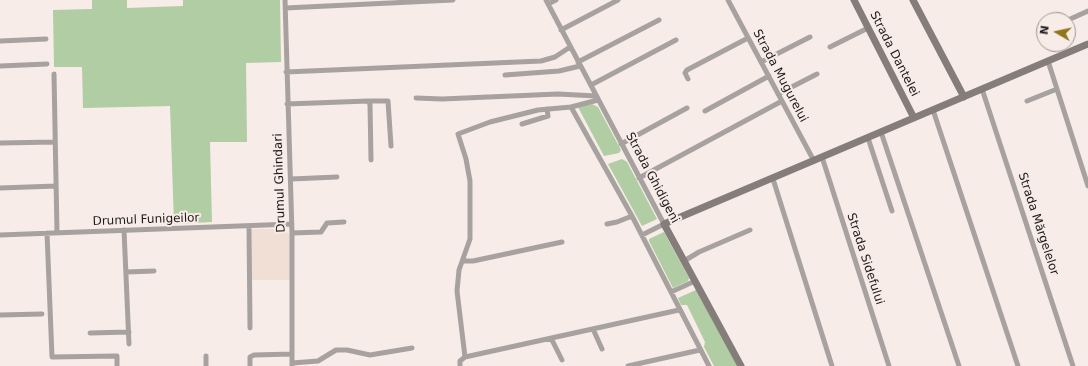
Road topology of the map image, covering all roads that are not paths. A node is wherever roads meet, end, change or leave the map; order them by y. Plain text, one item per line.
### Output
1 (284, 0) edge
2 (453, 0) edge
3 (556, 0) edge
4 (618, 0) edge
5 (728, 0) edge
6 (854, 0) edge
7 (913, 0) edge
8 (547, 2) edge
9 (285, 8) junction
10 (1088, 11) edge
11 (1076, 16) edge
12 (659, 20) dead end
13 (868, 28) junction
14 (561, 30) junction
15 (810, 37) dead end
16 (748, 38) junction
17 (46, 39) dead end
18 (676, 40) dead end
19 (0, 41) edge
20 (1088, 44) edge
21 (570, 47) junction
22 (830, 47) dead end
23 (1048, 61) junction
24 (761, 62) junction
25 (47, 64) dead end
26 (579, 64) junction
27 (0, 66) edge
28 (286, 72) junction
29 (54, 74) dead end
30 (817, 74) dead end
31 (505, 75) dead end
32 (769, 76) junction
33 (688, 79) dead end
34 (590, 85) junction
35 (982, 89) junction
36 (1057, 89) junction
37 (778, 94) junction
38 (964, 97) junction
39 (416, 98) dead end
40 (597, 98) junction
41 (368, 101) junction
42 (782, 101) junction
43 (1028, 101) dead end
44 (287, 104) junction
45 (572, 107) junction
46 (687, 108) dead end
47 (547, 109) junction
48 (933, 110) junction
49 (705, 111) dead end
50 (914, 118) junction
51 (522, 124) dead end
52 (881, 132) junction
53 (868, 138) junction
54 (55, 142) junction
55 (0, 143) edge
56 (621, 144) junction
57 (390, 146) dead end
58 (822, 157) junction
59 (371, 160) dead end
60 (814, 161) junction
61 (337, 177) dead end
62 (639, 178) junction
63 (773, 178) junction
64 (291, 179) junction
65 (56, 186) junction
66 (1088, 186) edge
67 (0, 188) edge
68 (892, 212) dead end
69 (632, 216) junction
70 (344, 222) dead end
71 (292, 224) junction
72 (607, 224) dead end
73 (664, 224) junction
74 (249, 226) junction
75 (124, 230) junction
76 (750, 230) dead end
77 (47, 233) junction
78 (57, 233) junction
79 (292, 233) junction
80 (0, 235) edge
81 (642, 235) junction
82 (562, 242) dead end
83 (463, 261) junction
84 (684, 261) junction
85 (154, 271) dead end
86 (126, 272) junction
87 (695, 281) junction
88 (671, 292) junction
89 (679, 310) junction
90 (42, 314) dead end
91 (0, 315) edge
92 (250, 328) dead end
93 (593, 329) junction
94 (129, 332) junction
95 (90, 333) dead end
96 (551, 338) junction
97 (129, 344) dead end
98 (412, 348) dead end
99 (602, 349) dead end
100 (700, 350) junction
101 (292, 354) junction
102 (206, 356) dead end
103 (465, 357) junction
104 (562, 360) dead end
105 (460, 364) edge
106 (292, 365) edge
107 (117, 366) edge
108 (206, 366) edge
109 (250, 366) edge
110 (628, 366) edge
111 (709, 366) edge
112 (741, 366) edge
113 (832, 366) edge
114 (889, 366) edge
115 (958, 366) edge
116 (1018, 366) edge
117 (1073, 366) edge

1 - 9 street, Drumul Ghindari
2 - 9 street
3 - 8 street
4 - 14 street
5 - 16 street, Strada Mugurelui
6 - 13 street, Strada Dantelei
7 - 38 street
8 - 14 street, Strada Ghidigeni
9 - 28 street, Drumul Ghindari
10 - 11 street
12 - 26 street
13 - 22 street
13 - 50 street, Strada Dantelei
14 - 21 street, Strada Ghidigeni
15 - 24 street
16 - 24 street, Strada Mugurelui
16 - 33 street
17 - 19 street
18 - 34 street
20 - 23 street
21 - 26 street, Strada Ghidigeni
21 - 28 street
23 - 35 street
23 - 36 street
24 - 32 street, Strada Mugurelui
25 - 27 street
26 - 31 street
26 - 34 street, Strada Ghidigeni
28 - 44 street, Drumul Ghindari
29 - 54 street
30 - 37 street
32 - 37 street, Strada Mugurelui
32 - 49 street
34 - 40 street, Strada Ghidigeni
35 - 38 street
35 - 117 street, Strada Mărgelelor
36 - 43 street
36 - 66 street
37 - 42 street, Strada Mugurelui
38 - 48 street
39 - 40 street
40 - 45 street
40 - 56 street, Strada Ghidigeni
41 - 44 street
41 - 57 street
41 - 59 street
42 - 60 street, Strada Mugurelui
42 - 62 street
44 - 64 street, Drumul Ghindari
45 - 47 street
45 - 69 street
46 - 56 street
47 - 51 street
47 - 83 street
48 - 50 street
48 - 116 street
50 - 52 street
52 - 53 street
52 - 115 street
53 - 58 street
53 - 68 street
54 - 55 street
54 - 65 street
56 - 62 street, Strada Ghidigeni
58 - 60 street
58 - 114 street, Strada Sidefului
60 - 63 street
61 - 64 street
62 - 73 street, Strada Ghidigeni
63 - 73 street
63 - 113 street
64 - 71 street, Drumul Ghindari
65 - 67 street
65 - 78 street
69 - 72 street
69 - 81 street
70 - 79 street
71 - 74 street, Drumul Funigeilor
71 - 79 street, Drumul Ghindari
73 - 81 street
73 - 84 street, Strada Ghidigeni
74 - 75 street, Drumul Funigeilor
74 - 92 street
75 - 78 street, Drumul Funigeilor
75 - 86 street
76 - 84 street
77 - 78 street, Drumul Funigeilor
77 - 80 street, Drumul Funigeilor
77 - 107 street
79 - 101 street, Drumul Ghindari
81 - 88 street
82 - 83 street
83 - 103 street
84 - 87 street, Strada Ghidigeni
85 - 86 street
86 - 94 street
87 - 88 street
87 - 112 street, Strada Ghidigeni
88 - 89 street
89 - 93 street
89 - 100 street
90 - 91 street
93 - 96 street
93 - 99 street
94 - 95 street
94 - 97 street
96 - 103 street
96 - 104 street
98 - 106 street
100 - 110 street
100 - 111 street
101 - 106 street, Drumul Ghindari
101 - 109 street
102 - 108 street
103 - 105 street

